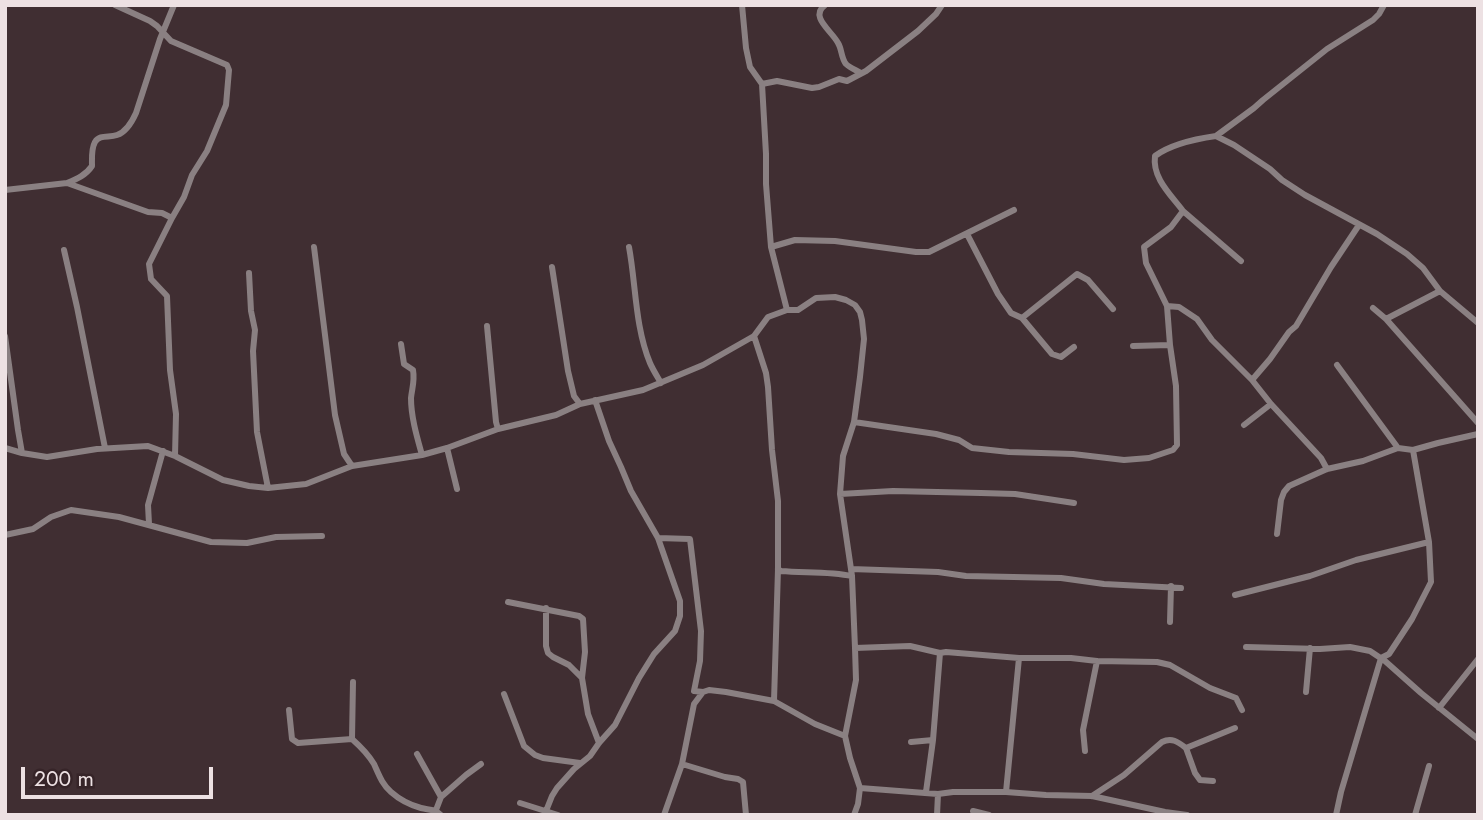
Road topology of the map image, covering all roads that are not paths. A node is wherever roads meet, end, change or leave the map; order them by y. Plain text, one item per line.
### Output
1 (115, 5) edge
2 (174, 5) edge
3 (742, 5) edge
4 (825, 5) edge
5 (942, 5) edge
6 (1384, 5) edge
7 (162, 33) junction
8 (861, 73) junction
9 (762, 84) junction
10 (1216, 136) junction
11 (67, 183) junction
12 (5, 190) edge
13 (1014, 211) dead end
14 (1183, 211) junction
15 (172, 218) junction
16 (1359, 225) junction
17 (967, 234) junction
18 (314, 247) dead end
19 (629, 247) dead end
20 (771, 247) junction
21 (64, 250) dead end
22 (1241, 261) dead end
23 (552, 267) dead end
24 (249, 273) dead end
25 (1440, 292) junction
26 (1167, 306) junction
27 (1373, 308) dead end
28 (1113, 309) dead end
29 (787, 310) junction
30 (1022, 318) junction
31 (1386, 319) junction
32 (1478, 323) edge
33 (487, 326) dead end
34 (5, 336) edge
35 (754, 336) junction
36 (401, 344) dead end
37 (1170, 345) junction
38 (1133, 346) dead end
39 (1074, 347) dead end
40 (1337, 365) dead end
41 (1252, 380) junction
42 (661, 383) junction
43 (595, 400) junction
44 (580, 404) junction
45 (1271, 404) junction
46 (854, 422) junction
47 (1478, 424) edge
48 (1244, 425) dead end
49 (498, 429) junction
50 (1478, 434) edge
51 (5, 448) edge
52 (104, 448) junction
53 (446, 448) junction
54 (1398, 448) junction
55 (1413, 450) junction
56 (163, 451) junction
57 (22, 453) junction
58 (422, 455) junction
59 (176, 456) junction
60 (352, 466) junction
61 (1327, 469) junction
62 (268, 488) junction
63 (457, 488) dead end
64 (840, 494) junction
65 (1074, 503) dead end
66 (149, 524) junction
67 (1277, 534) dead end
68 (5, 536) edge
69 (322, 536) dead end
70 (658, 538) junction
71 (1429, 542) junction
72 (778, 569) junction
73 (851, 572) junction
74 (1171, 586) junction
75 (1181, 587) dead end
76 (1235, 596) dead end
77 (508, 602) dead end
78 (545, 608) junction
79 (1170, 622) dead end
80 (1245, 647) dead end
81 (855, 648) junction
82 (1310, 648) junction
83 (940, 653) junction
84 (1019, 658) junction
85 (1381, 658) junction
86 (1478, 659) edge
87 (1097, 661) junction
88 (582, 678) junction
89 (353, 682) dead end
90 (703, 692) junction
91 (1306, 692) dead end
92 (504, 694) dead end
93 (774, 702) junction
94 (1439, 708) junction
95 (289, 710) dead end
96 (1242, 710) dead end
97 (1236, 728) dead end
98 (845, 736) junction
99 (352, 738) junction
100 (1478, 739) edge
101 (933, 740) junction
102 (911, 742) dead end
103 (599, 743) junction
104 (1186, 748) junction
105 (1084, 751) dead end
106 (417, 754) dead end
107 (580, 763) junction
108 (481, 764) dead end
109 (682, 764) junction
110 (1429, 766) dead end
111 (1213, 781) dead end
112 (860, 788) junction
113 (926, 792) junction
114 (1006, 792) junction
115 (938, 794) junction
116 (1092, 796) junction
117 (441, 797) junction
118 (520, 803) dead end
119 (546, 811) junction
120 (974, 811) dead end
121 (439, 813) edge
122 (558, 815) edge
123 (664, 815) edge
124 (746, 815) edge
125 (854, 815) edge
126 (937, 815) edge
127 (989, 815) edge
128 (1187, 815) edge
129 (1336, 815) edge
130 (1415, 815) edge

1 - 7 street
2 - 7 street
3 - 9 street
4 - 8 street
5 - 8 street
6 - 10 street
7 - 11 street
7 - 15 street
8 - 9 street
9 - 20 street
10 - 14 street
10 - 16 street
11 - 12 street
11 - 15 street
13 - 17 street
14 - 22 street
14 - 26 street
15 - 59 street
16 - 25 street
16 - 41 street
17 - 20 street
17 - 30 street
18 - 60 street
19 - 42 street
20 - 29 street
21 - 52 street
23 - 44 street
24 - 62 street
25 - 31 street
25 - 32 street
26 - 37 street
26 - 41 street
27 - 31 street
28 - 30 street
29 - 35 street
29 - 46 street
30 - 39 street
31 - 47 street
33 - 49 street
34 - 57 street
35 - 42 street
35 - 72 street
36 - 58 street
37 - 38 street
37 - 46 street
40 - 54 street
41 - 45 street
42 - 43 street
43 - 44 street
43 - 70 street
44 - 49 street
45 - 48 street
45 - 61 street
46 - 64 street
49 - 53 street
50 - 55 street
51 - 57 street
52 - 56 street
52 - 57 street
53 - 58 street
53 - 63 street
54 - 55 street
54 - 61 street
55 - 71 street
56 - 59 street
56 - 66 street
58 - 60 street
59 - 62 street
60 - 62 street
61 - 67 street
64 - 65 street
64 - 73 street
66 - 68 street
66 - 69 street
70 - 90 street
70 - 103 street
71 - 76 street
71 - 85 street
72 - 73 street
72 - 93 street
73 - 74 street
73 - 81 street
74 - 75 street
74 - 79 street
77 - 78 street
78 - 88 street
78 - 88 street
80 - 82 street
81 - 83 street
81 - 98 street
82 - 85 street
82 - 91 street
83 - 84 street
83 - 101 street
84 - 87 street
84 - 114 street
85 - 94 street
85 - 129 street
86 - 94 street
87 - 96 street
87 - 105 street
88 - 103 street
89 - 99 street
90 - 93 street
90 - 109 street
92 - 107 street
93 - 98 street
94 - 100 street
95 - 99 street
97 - 104 street
98 - 112 street
99 - 121 street
101 - 102 street
101 - 113 street
103 - 107 street
104 - 111 street
104 - 116 street
106 - 117 street
107 - 119 street
108 - 117 street
109 - 123 street
109 - 124 street
110 - 130 street
112 - 113 street
112 - 125 street
113 - 115 street
114 - 115 street
114 - 116 street
115 - 126 street
116 - 128 street
117 - 121 street
118 - 119 street
119 - 122 street
120 - 127 street

